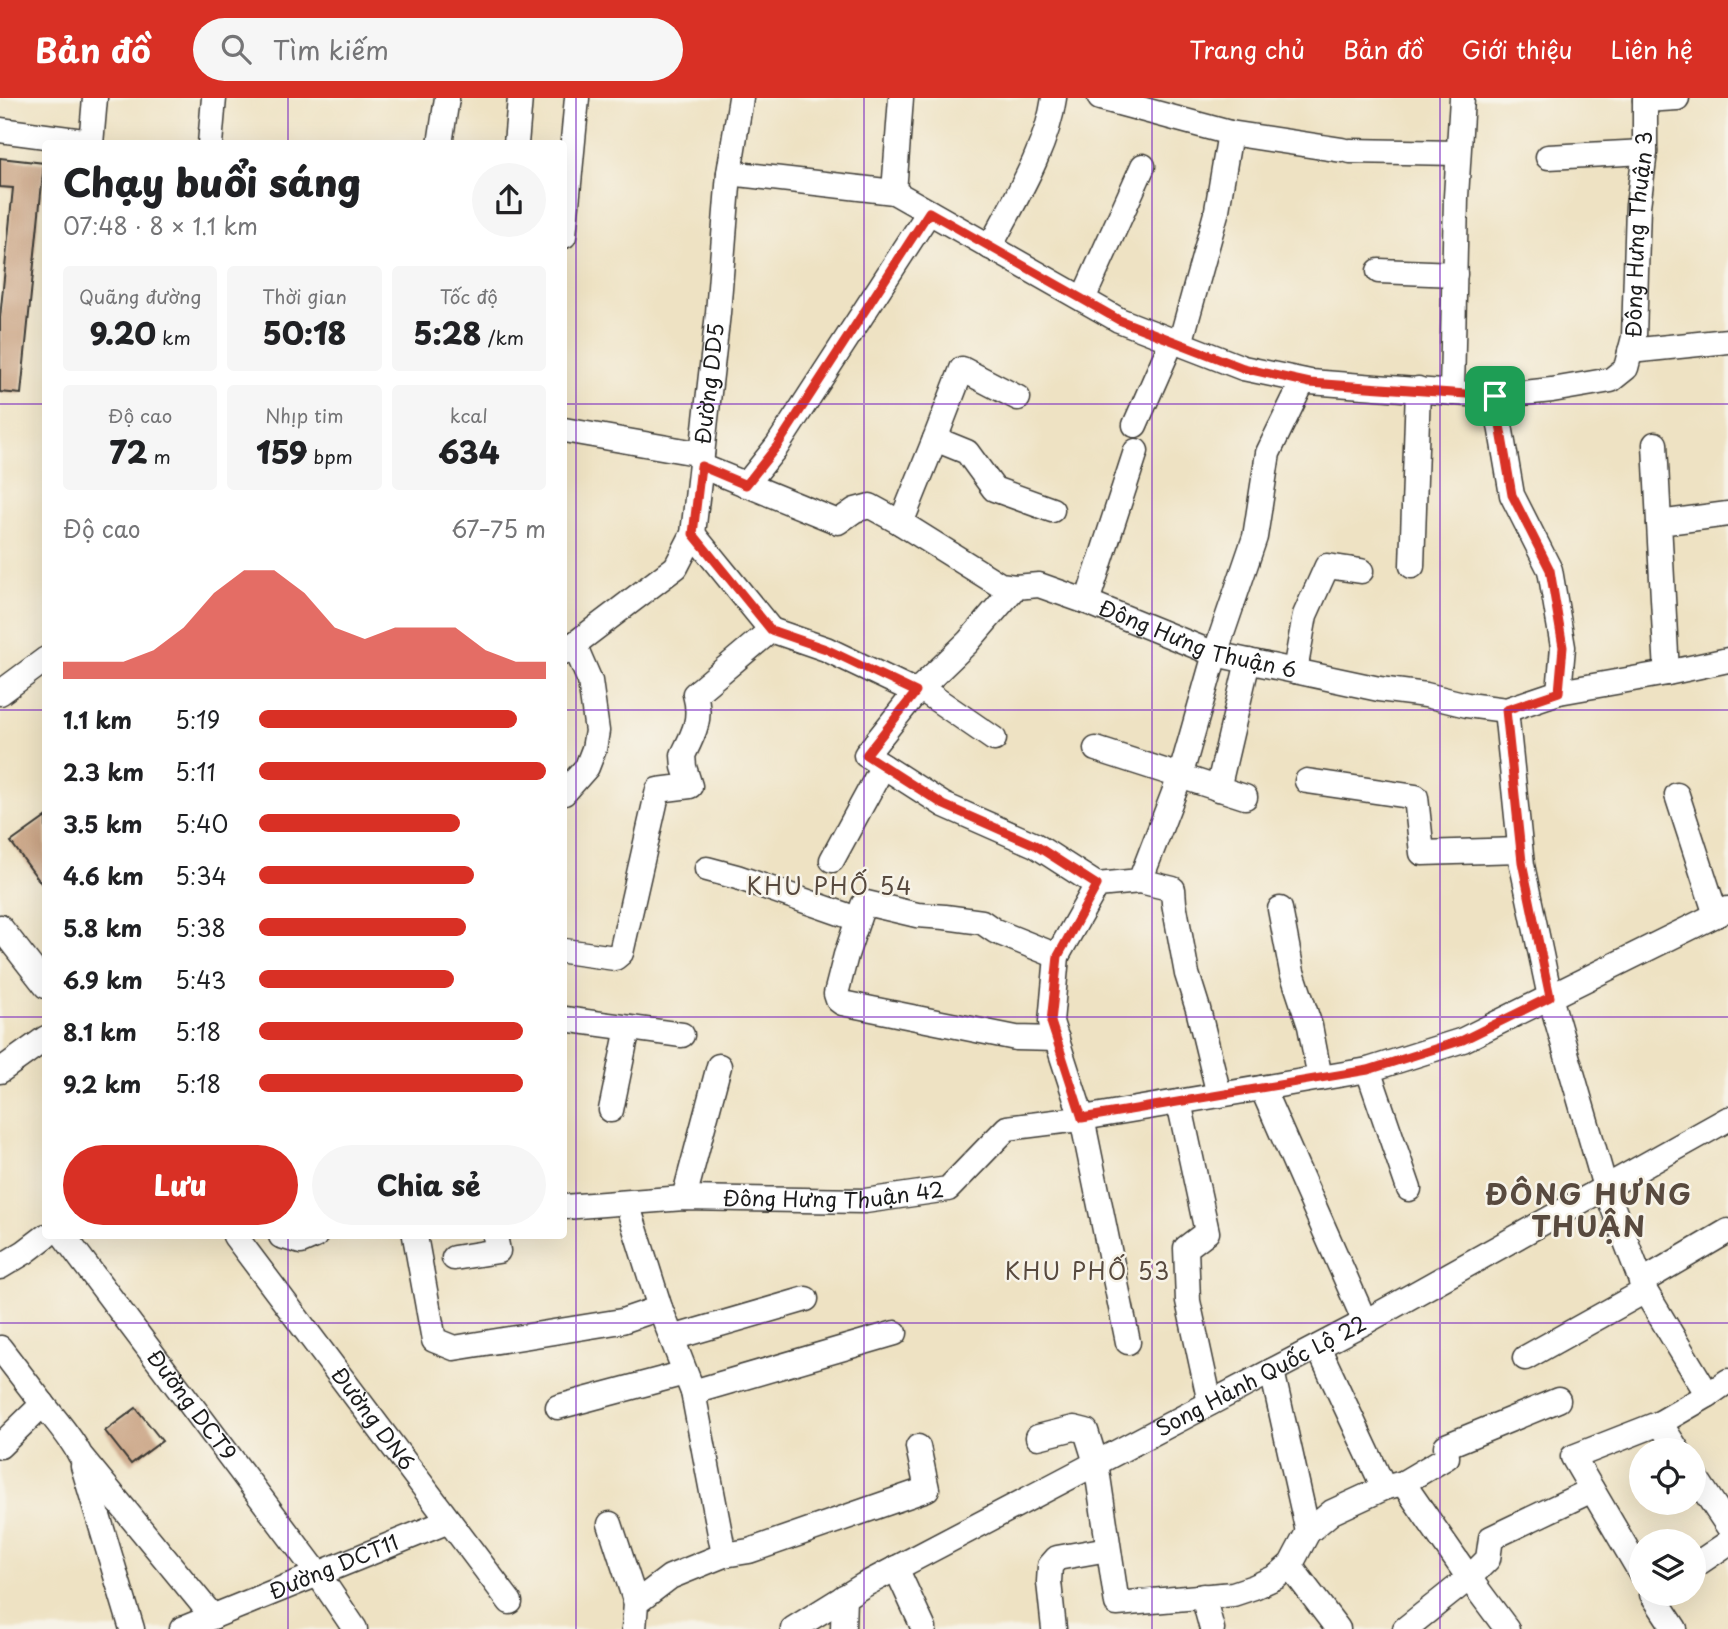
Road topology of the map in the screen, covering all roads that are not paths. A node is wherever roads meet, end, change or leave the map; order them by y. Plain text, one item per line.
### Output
1 (95, 98) edge
2 (214, 98) edge
3 (447, 98) edge
4 (520, 98) edge
5 (577, 98) edge
6 (741, 98) edge
7 (901, 98) edge
8 (1055, 98) edge
9 (1100, 98) edge
10 (1462, 98) edge
11 (1676, 98) edge
12 (1645, 99) edge
13 (0, 130) edge
14 (1230, 132) junction
15 (70, 140) edge
16 (91, 140) edge
17 (210, 140) edge
18 (441, 140) edge
19 (516, 140) edge
20 (1644, 152) junction
21 (1458, 153) junction
22 (1548, 157) dead end
23 (1143, 166) dead end
24 (729, 173) junction
25 (894, 192) junction
26 (567, 204) edge
27 (929, 212) junction
28 (990, 247) junction
29 (1379, 271) dead end
30 (1455, 274) junction
31 (1083, 299) junction
32 (1728, 341) edge
33 (1176, 342) junction
34 (1628, 359) junction
35 (1303, 381) junction
36 (1418, 389) junction
37 (1452, 393) junction
38 (1495, 396) junction
39 (1018, 398) dead end
40 (1135, 425) dead end
41 (567, 431) edge
42 (936, 439) junction
43 (1655, 444) dead end
44 (1136, 451) dead end
45 (702, 460) junction
46 (746, 485) junction
47 (1052, 510) dead end
48 (1728, 514) edge
49 (901, 523) junction
50 (1659, 523) junction
51 (693, 534) junction
52 (1412, 566) dead end
53 (1361, 571) dead end
54 (1015, 587) junction
55 (1087, 602) junction
56 (771, 630) junction
57 (569, 648) edge
58 (1215, 654) junction
59 (1728, 660) edge
60 (1248, 661) junction
61 (42, 662) edge
62 (1296, 671) junction
63 (1667, 673) junction
64 (918, 690) junction
65 (1559, 692) junction
66 (0, 693) edge
67 (1506, 710) junction
68 (995, 738) dead end
69 (1096, 749) dead end
70 (875, 760) junction
71 (1180, 777) junction
72 (1307, 781) dead end
73 (1218, 789) junction
74 (567, 790) edge
75 (1677, 795) dead end
76 (1245, 797) dead end
77 (1520, 850) junction
78 (832, 860) dead end
79 (707, 869) dead end
80 (1140, 881) junction
81 (1097, 885) junction
82 (1280, 909) dead end
83 (1722, 912) edge
84 (857, 919) junction
85 (0, 926) edge
86 (567, 951) edge
87 (1058, 956) junction
88 (42, 981) edge
89 (1550, 997) junction
90 (567, 1019) edge
91 (628, 1028) junction
92 (682, 1035) dead end
93 (1057, 1039) junction
94 (42, 1041) edge
95 (719, 1066) dead end
96 (1368, 1070) junction
97 (0, 1071) edge
98 (1320, 1078) junction
99 (1262, 1088) junction
100 (1219, 1095) junction
101 (1179, 1102) junction
102 (611, 1110) dead end
103 (1082, 1118) junction
104 (1728, 1119) edge
105 (1605, 1187) junction
106 (1409, 1189) dead end
107 (684, 1198) junction
108 (627, 1203) junction
109 (567, 1207) edge
110 (1728, 1231) edge
111 (42, 1239) edge
112 (66, 1239) edge
113 (237, 1239) edge
114 (416, 1239) edge
115 (496, 1239) edge
116 (454, 1258) dead end
117 (0, 1267) edge
118 (1643, 1286) junction
119 (806, 1299) dead end
120 (660, 1308) junction
121 (1365, 1322) junction
122 (895, 1333) dead end
123 (672, 1338) junction
124 (1128, 1342) dead end
125 (1318, 1347) junction
126 (0, 1348) edge
127 (1525, 1358) dead end
128 (1272, 1371) junction
129 (689, 1382) junction
130 (1718, 1388) edge
131 (1558, 1400) dead end
132 (43, 1404) junction
133 (1210, 1404) junction
134 (558, 1407) dead end
135 (1660, 1423) junction
136 (1038, 1437) dead end
137 (1670, 1438) edge
138 (0, 1446) edge
139 (918, 1447) dead end
140 (80, 1455) junction
141 (1096, 1463) junction
142 (1394, 1486) junction
143 (1592, 1490) junction
144 (1706, 1493) edge
145 (449, 1521) junction
146 (610, 1524) dead end
147 (1728, 1526) edge
148 (1308, 1532) junction
149 (1728, 1544) edge
150 (1108, 1549) junction
151 (1629, 1553) edge
152 (724, 1555) junction
153 (1706, 1558) edge
154 (1290, 1566) junction
155 (896, 1568) junction
156 (318, 1574) junction
157 (1469, 1578) junction
158 (844, 1597) junction
159 (1203, 1597) junction
160 (510, 1602) dead end
161 (636, 1603) junction
162 (1661, 1606) edge
163 (346, 1624) edge
164 (196, 1625) edge
165 (132, 1629) edge
166 (634, 1629) edge
167 (793, 1629) edge
168 (844, 1629) edge
169 (924, 1629) edge
170 (1054, 1629) edge
171 (1212, 1629) edge
172 (1338, 1629) edge
173 (1405, 1629) edge
174 (1507, 1629) edge
175 (1675, 1629) edge

1 - 16 street
2 - 17 street
3 - 18 street
4 - 19 street
5 - 26 street
6 - 24 street, Đường DD5
7 - 25 street
8 - 28 street
9 - 14 street
10 - 21 street
11 - 12 street
12 - 20 street, Đông Hưng Thuận 3
13 - 15 street
14 - 21 street
14 - 33 street
20 - 22 street
20 - 34 street, Đông Hưng Thuận 3
21 - 30 street
23 - 31 street
24 - 25 street
24 - 45 street, Đường DD5
25 - 27 street
27 - 28 street
27 - 46 street
28 - 31 street
29 - 30 street
30 - 37 street
31 - 33 street
32 - 34 street
33 - 35 street
33 - 40 street
34 - 38 street
35 - 36 street
35 - 58 street
36 - 37 street
36 - 52 street
37 - 38 street
38 - 65 street
39 - 42 street
41 - 45 street, Đông Hưng Thuận 6
42 - 47 street
42 - 49 street
43 - 50 street
44 - 55 street
45 - 46 street, Đông Hưng Thuận 6
45 - 51 street, Đường DD5
46 - 49 street, Đông Hưng Thuận 6
48 - 50 street
49 - 54 street, Đông Hưng Thuận 6
50 - 63 street
51 - 56 street
51 - 57 street, Đường DD5
53 - 62 street
54 - 55 street, Đông Hưng Thuận 6
54 - 64 street
55 - 58 street, Đông Hưng Thuận 6
56 - 64 street
56 - 86 street
57 - 74 street
58 - 60 street, Đông Hưng Thuận 6
58 - 71 street
59 - 63 street, Đông Hưng Thuận 6
60 - 62 street, Đông Hưng Thuận 6
60 - 73 street
61 - 66 street
62 - 67 street, Đông Hưng Thuận 6
63 - 65 street, Đông Hưng Thuận 6
64 - 68 street
64 - 70 street
65 - 67 street, Đông Hưng Thuận 6
67 - 77 street
69 - 71 street
70 - 78 street
70 - 81 street
71 - 73 street
71 - 80 street
72 - 77 street
73 - 76 street
75 - 83 street
77 - 89 street
79 - 84 street
80 - 81 street
80 - 100 street
81 - 87 street
82 - 98 street
83 - 89 street, Đông Hưng Thuận 42
84 - 87 street
84 - 93 street
85 - 88 street
87 - 93 street
89 - 96 street, Đông Hưng Thuận 42
89 - 105 street
90 - 91 street
91 - 92 street
91 - 102 street
93 - 103 street
94 - 97 street
95 - 107 street
96 - 98 street, Đông Hưng Thuận 42
96 - 106 street
98 - 99 street, Đông Hưng Thuận 42
99 - 100 street, Đông Hưng Thuận 42
99 - 121 street
100 - 101 street, Đông Hưng Thuận 42
101 - 103 street, Đông Hưng Thuận 42
101 - 133 street
103 - 107 street, Đông Hưng Thuận 42
103 - 124 street
104 - 105 street, Song Hành Quốc Lộ 22
105 - 118 street
105 - 121 street, Song Hành Quốc Lộ 22
107 - 108 street, Đông Hưng Thuận 42
108 - 109 street, Đông Hưng Thuận 42
108 - 120 street
110 - 118 street
111 - 117 street
112 - 156 street, Đường DCT9
113 - 145 street, Đường DN6
114 - 120 street
115 - 116 street
118 - 127 street
118 - 130 street
119 - 123 street
120 - 123 street
121 - 125 street, Song Hành Quốc Lộ 22
122 - 129 street
123 - 129 street
125 - 128 street, Song Hành Quốc Lộ 22
125 - 142 street
126 - 132 street
128 - 133 street, Song Hành Quốc Lộ 22
128 - 148 street
129 - 134 street
129 - 152 street
130 - 135 street
131 - 142 street
132 - 138 street
132 - 140 street
133 - 141 street, Song Hành Quốc Lộ 22
135 - 137 street
135 - 143 street
136 - 141 street
139 - 152 street
140 - 164 street
140 - 165 street
141 - 150 street
141 - 155 street, Song Hành Quốc Lộ 22
142 - 148 street
142 - 157 street
143 - 151 street
143 - 157 street
144 - 147 street
145 - 156 street, Đường DCT11
145 - 160 street, Đường DN6
146 - 161 street
148 - 154 street
149 - 153 street
150 - 159 street
150 - 170 street
152 - 161 street
154 - 159 street
154 - 172 street
155 - 158 street, Song Hành Quốc Lộ 22
155 - 169 street
156 - 163 street, Đường DCT9
156 - 164 street, Đường DCT11
157 - 173 street
157 - 174 street
158 - 167 street, Song Hành Quốc Lộ 22
158 - 168 street
159 - 171 street
161 - 166 street
162 - 175 street

